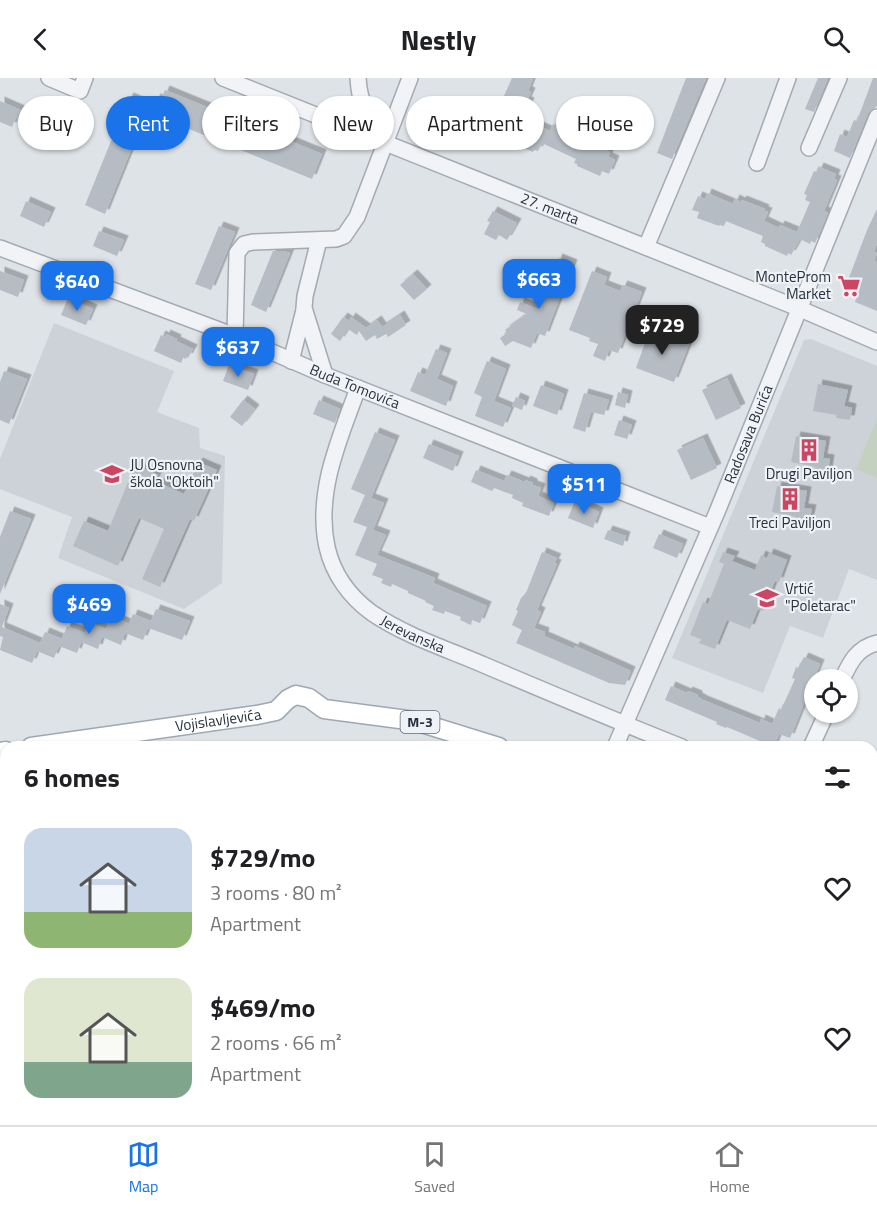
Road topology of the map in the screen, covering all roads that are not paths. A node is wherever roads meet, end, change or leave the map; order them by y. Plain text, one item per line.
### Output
1 (49, 78) edge
2 (85, 78) edge
3 (223, 78) edge
4 (358, 78) edge
5 (410, 78) edge
6 (717, 78) edge
7 (788, 78) edge
8 (839, 78) edge
9 (360, 96) edge
10 (312, 114) edge
11 (877, 117) edge
12 (394, 118) edge
13 (394, 147) edge
14 (809, 148) dead end
15 (381, 150) edge
16 (757, 163) dead end
17 (319, 240) junction
18 (646, 247) junction
19 (0, 248) edge
20 (304, 308) junction
21 (798, 308) junction
22 (235, 336) junction
23 (877, 342) edge
24 (291, 361) junction
25 (325, 375) junction
26 (357, 388) junction
27 (710, 527) junction
28 (877, 643) edge
29 (847, 669) edge
30 (822, 723) edge
31 (625, 724) junction
32 (73, 741) edge
33 (480, 741) edge
34 (618, 741) edge
35 (667, 741) edge
36 (814, 741) edge

1 - 2 street
3 - 10 street, 27. marta
4 - 9 street
5 - 12 street
6 - 18 street
7 - 16 street
8 - 14 street
11 - 21 street, Radosava Burića
13 - 18 street, 27. marta
15 - 17 street
17 - 20 street
17 - 22 street
18 - 21 street, 27. marta
19 - 22 street, Buda Tomovića
20 - 24 street
20 - 25 street
21 - 23 street, 27. marta
21 - 27 street, Radosava Burića
22 - 24 street, Buda Tomovića
24 - 25 street, Buda Tomovića
25 - 26 street, Buda Tomovića
26 - 27 street, Buda Tomovića
26 - 31 street, Jerevanska
27 - 31 street, Radosava Burića
28 - 29 street
30 - 36 street
31 - 34 street, Radosava Burića
31 - 35 street, Jerevanska
32 - 33 main road, Vojislavljevića / M-3

